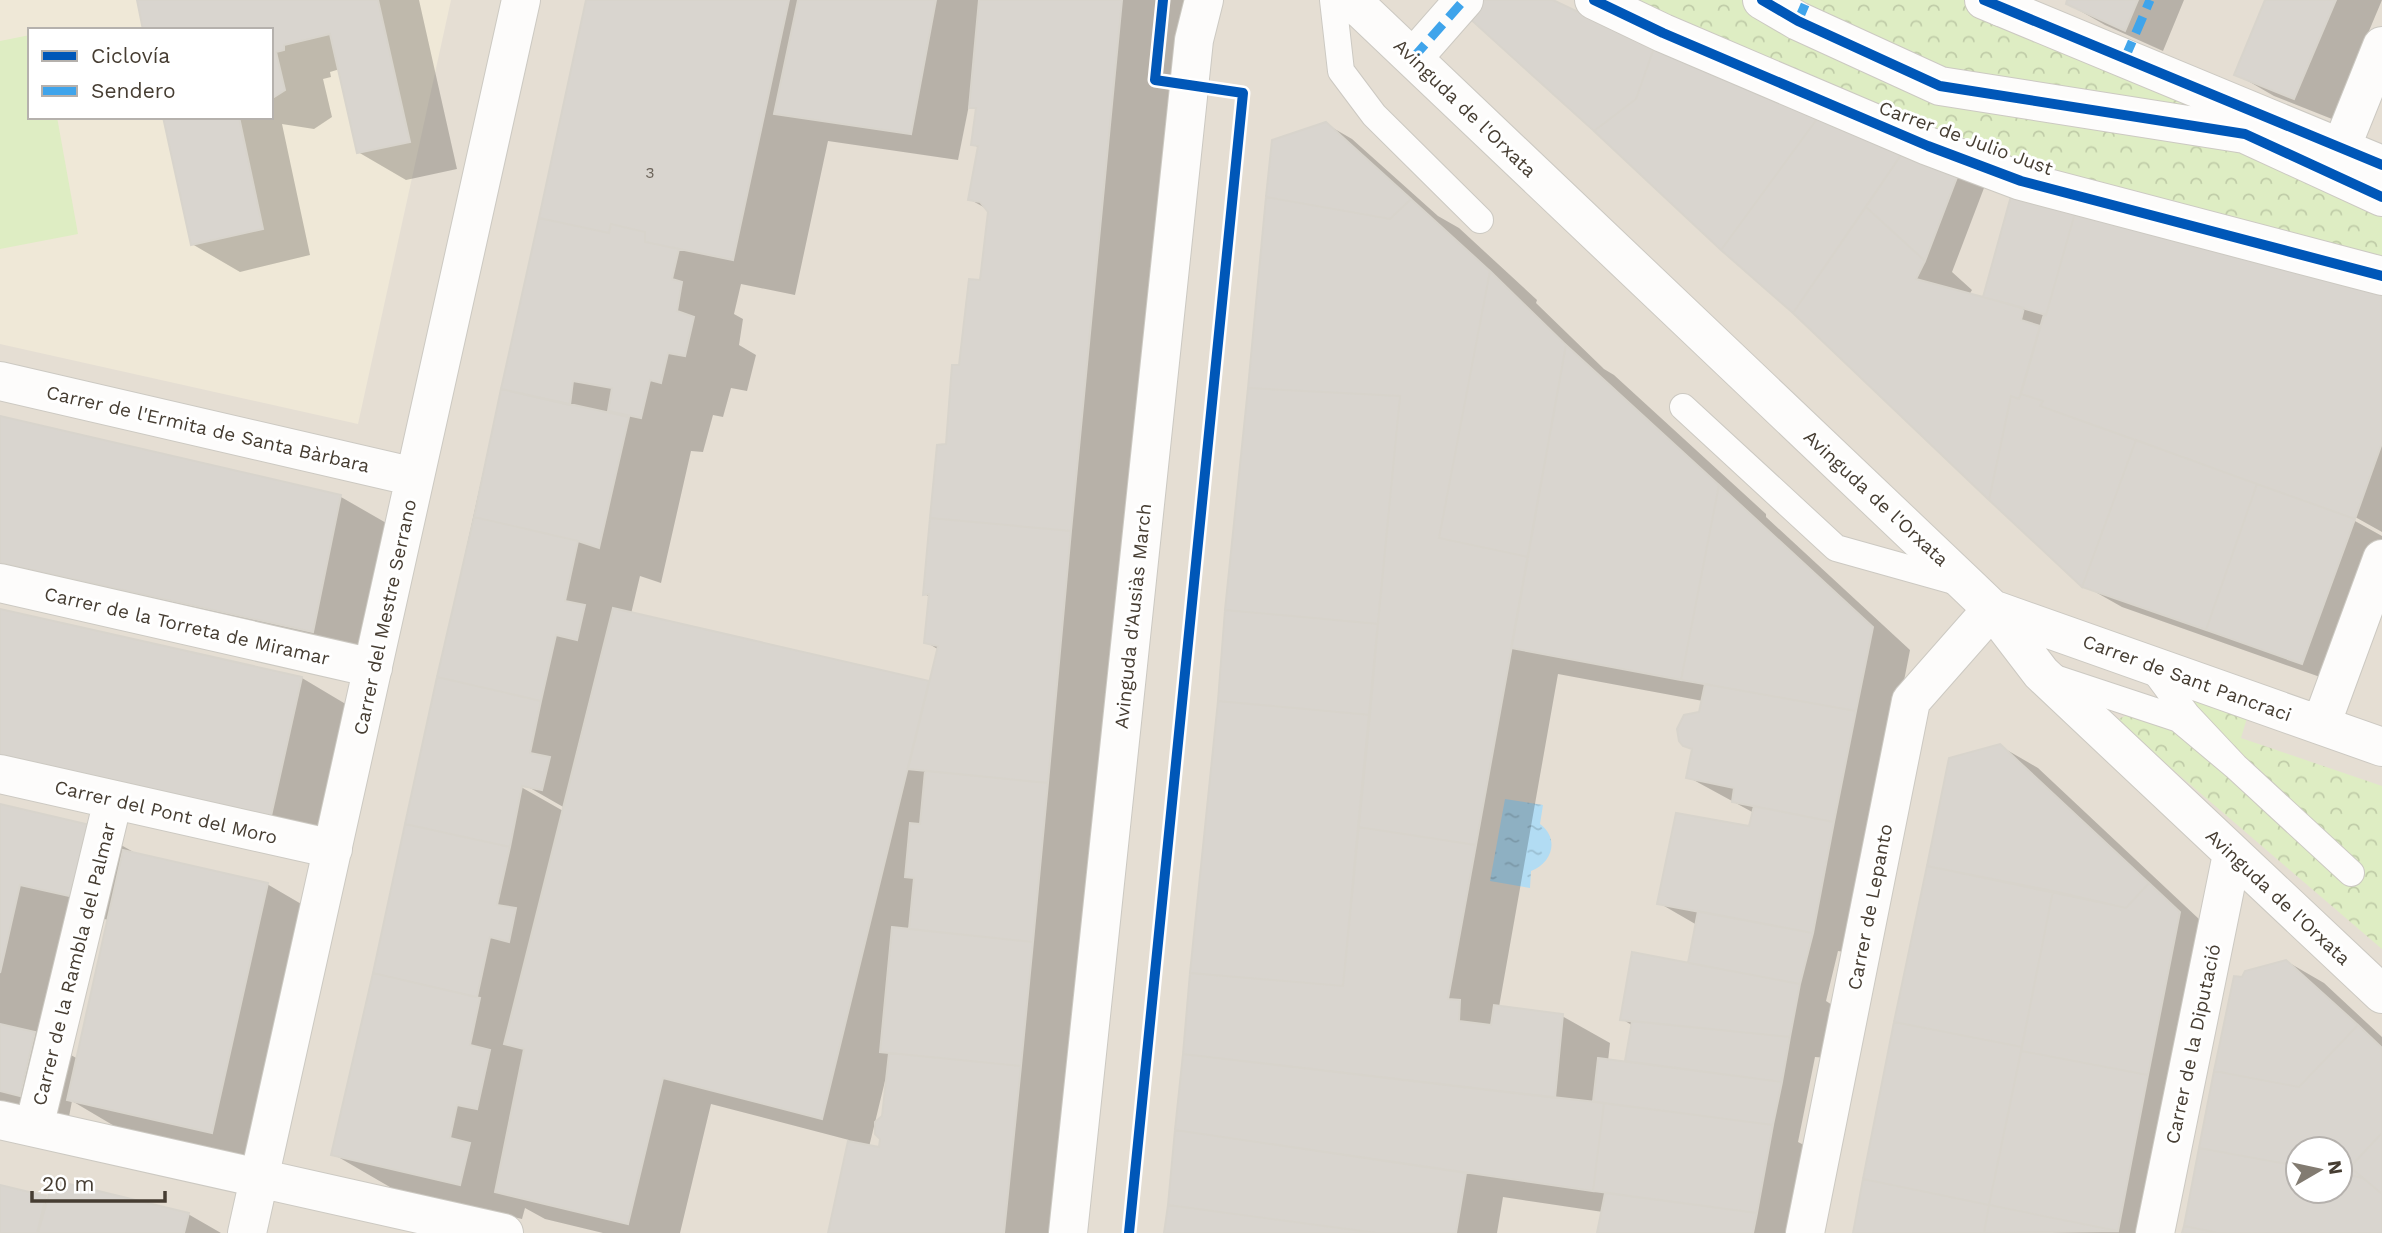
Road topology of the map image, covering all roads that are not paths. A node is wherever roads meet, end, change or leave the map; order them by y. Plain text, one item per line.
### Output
1 (521, 0) edge
2 (1204, 0) edge
3 (1464, 0) edge
4 (1594, 0) edge
5 (1762, 0) edge
6 (1996, 2) edge
7 (1349, 3) edge
8 (2382, 46) edge
9 (1413, 58) junction
10 (2341, 148) junction
11 (2382, 165) edge
12 (2382, 197) edge
13 (1480, 220) dead end
14 (2382, 276) edge
15 (0, 382) edge
16 (1683, 407) dead end
17 (415, 477) junction
18 (2382, 559) edge
19 (0, 583) edge
20 (1980, 597) junction
21 (2150, 665) junction
22 (373, 668) junction
23 (2041, 673) junction
24 (2320, 725) junction
25 (2382, 747) edge
26 (2235, 766) junction
27 (0, 774) edge
28 (113, 800) junction
29 (333, 849) junction
30 (2232, 854) junction
31 (2351, 873) dead end
32 (2382, 994) edge
33 (17, 1124) edge
34 (260, 1178) junction
35 (247, 1233) edge
36 (503, 1233) edge
37 (1068, 1233) edge
38 (1805, 1233) edge
39 (2155, 1233) edge

1 - 17 street, Carrer del Mestre Serrano
2 - 37 street, Avinguda d'Ausiàs March
3 - 9 street
4 - 14 street, Carrer de Julio Just
5 - 12 street, Carrer de Julio Just
6 - 10 street
7 - 9 street, Avinguda de l'Orxata
7 - 13 lane
8 - 10 street
9 - 20 street, Avinguda de l'Orxata
10 - 11 street
15 - 17 street, Carrer de l'Ermita de Santa Bàrbara
16 - 20 lane
17 - 22 street, Carrer del Mestre Serrano
18 - 24 street
19 - 22 street, Carrer de la Torreta de Miramar
20 - 21 street, Carrer de Sant Pancraci
20 - 23 street, Avinguda de l'Orxata
20 - 38 street, Carrer de Lepanto
21 - 24 street, Carrer de Sant Pancraci
21 - 26 lane
22 - 29 street, Carrer del Mestre Serrano
23 - 26 lane
23 - 30 street, Avinguda de l'Orxata
24 - 25 street, Carrer de Sant Pancraci
26 - 31 lane
27 - 28 street, Carrer del Pont del Moro
28 - 29 street, Carrer del Pont del Moro
28 - 33 street, Carrer de la Rambla del Palmar
29 - 34 street, Carrer del Mestre Serrano
30 - 32 street, Avinguda de l'Orxata
30 - 39 street, Carrer de la Diputació
33 - 34 street
34 - 35 street, Carrer del Mestre Serrano
34 - 36 street

